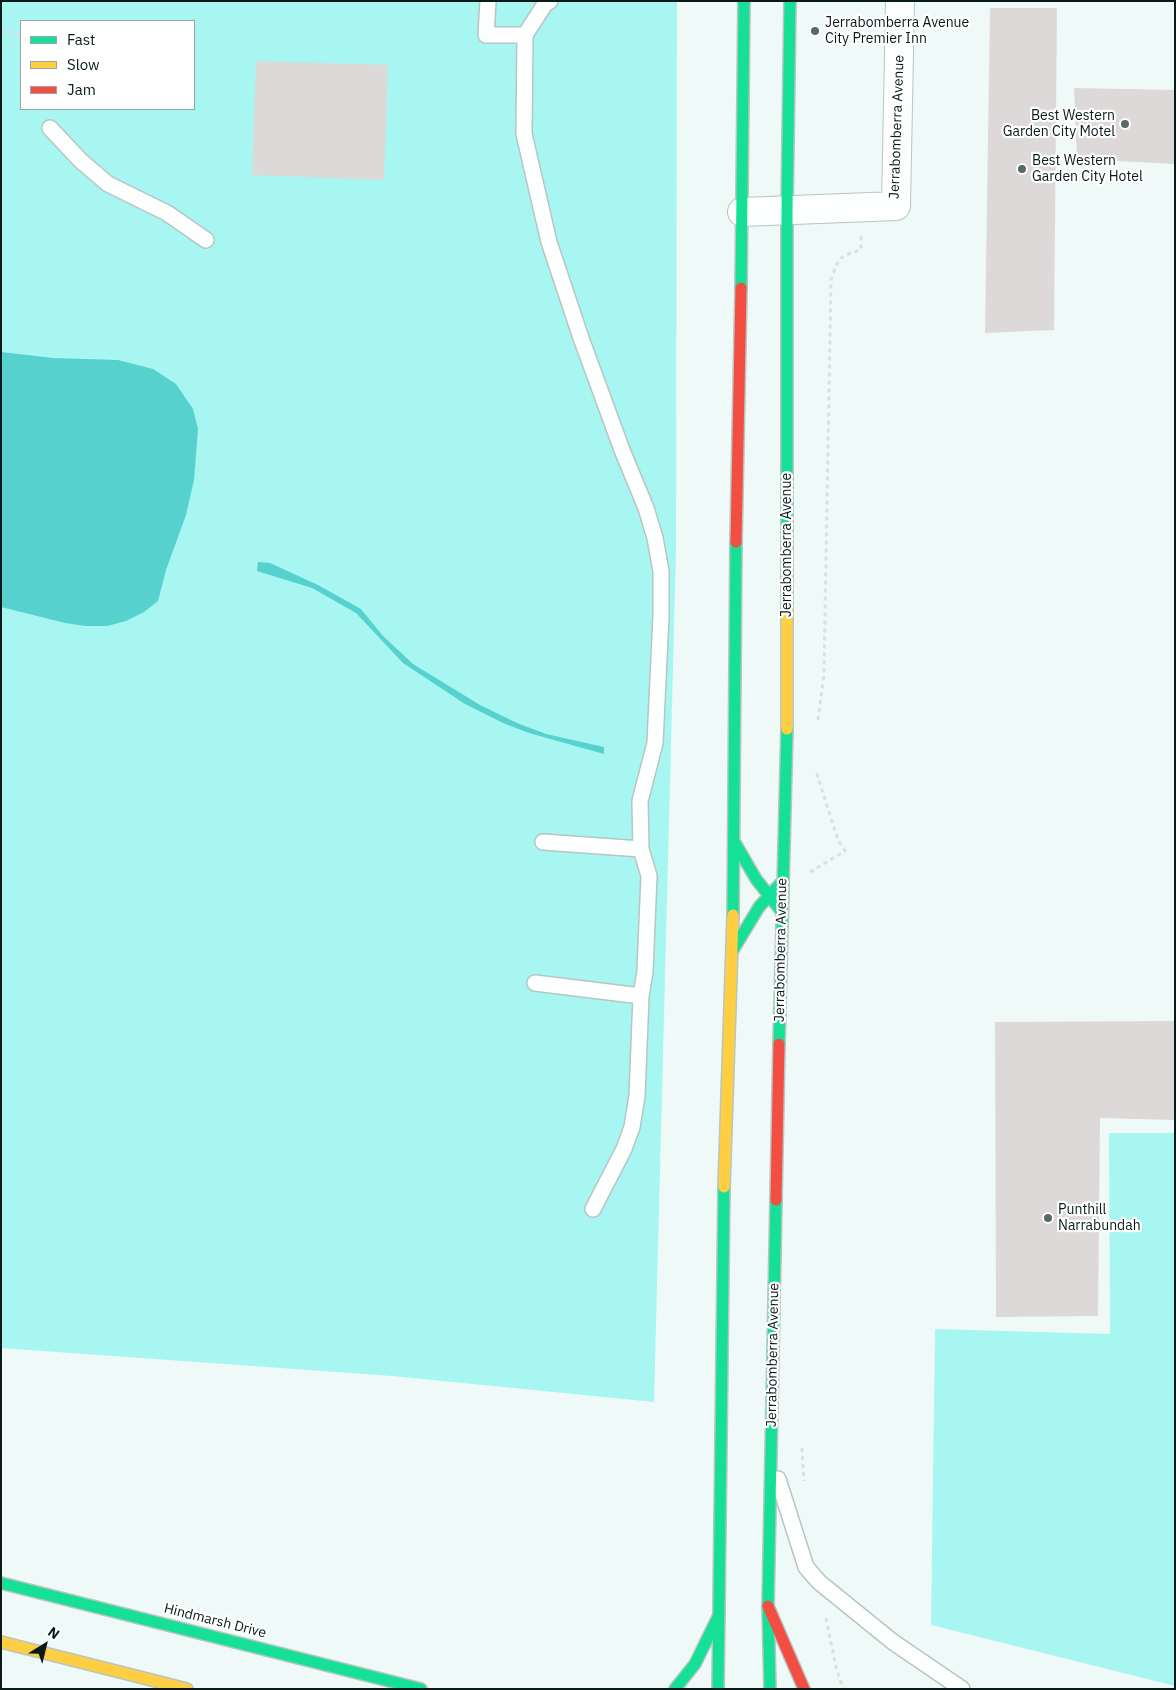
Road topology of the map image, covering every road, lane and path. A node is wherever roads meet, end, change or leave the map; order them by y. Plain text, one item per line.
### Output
1 (488, 1) edge
2 (550, 1) edge
3 (744, 1) edge
4 (790, 1) edge
5 (900, 1) edge
6 (1, 31) edge
7 (525, 34) junction
8 (20, 35) edge
9 (50, 128) dead end
10 (861, 208) junction
11 (787, 211) junction
12 (742, 212) junction
13 (206, 240) dead end
14 (818, 725) dead end
15 (815, 763) dead end
16 (734, 840) junction
17 (543, 842) dead end
18 (641, 849) junction
19 (810, 878) dead end
20 (782, 882) junction
21 (768, 896) junction
22 (782, 912) junction
23 (732, 951) junction
24 (535, 983) dead end
25 (642, 996) junction
26 (592, 1209) dead end
27 (802, 1442) dead end
28 (771, 1458) junction
29 (805, 1488) dead end
30 (819, 1582) junction
31 (1, 1583) edge
32 (768, 1606) junction
33 (719, 1615) junction
34 (1, 1642) edge
35 (404, 1685) junction
36 (187, 1689) edge
37 (421, 1689) edge
38 (434, 1689) edge
39 (675, 1689) edge
40 (718, 1689) edge
41 (770, 1689) edge
42 (804, 1689) edge
43 (843, 1689) edge
44 (962, 1689) edge

1 - 7 lane
2 - 7 lane
3 - 12 main road
4 - 11 main road, Jerrabomberra Avenue
5 - 10 street, Jerrabomberra Avenue
6 - 8 path
7 - 18 lane
9 - 13 lane
10 - 11 street, Jerrabomberra Avenue
10 - 14 path
11 - 12 street, Jerrabomberra Avenue
11 - 20 main road, Jerrabomberra Avenue
12 - 16 main road
15 - 19 path
16 - 21 main road
16 - 23 main road
17 - 18 lane
18 - 25 lane
20 - 21 main road
20 - 22 main road, Jerrabomberra Avenue
21 - 22 main road
21 - 23 main road
22 - 28 main road, Jerrabomberra Avenue
23 - 33 main road
24 - 25 lane
25 - 26 lane
27 - 29 path
28 - 30 lane
28 - 32 main road, Jerrabomberra Avenue
30 - 43 path
30 - 44 lane
31 - 35 main road, Hindmarsh Drive
32 - 41 main road, Jerrabomberra Avenue
32 - 42 main road
33 - 39 main road
33 - 40 main road
34 - 36 main road
35 - 37 main road, Hindmarsh Drive
35 - 38 main road

